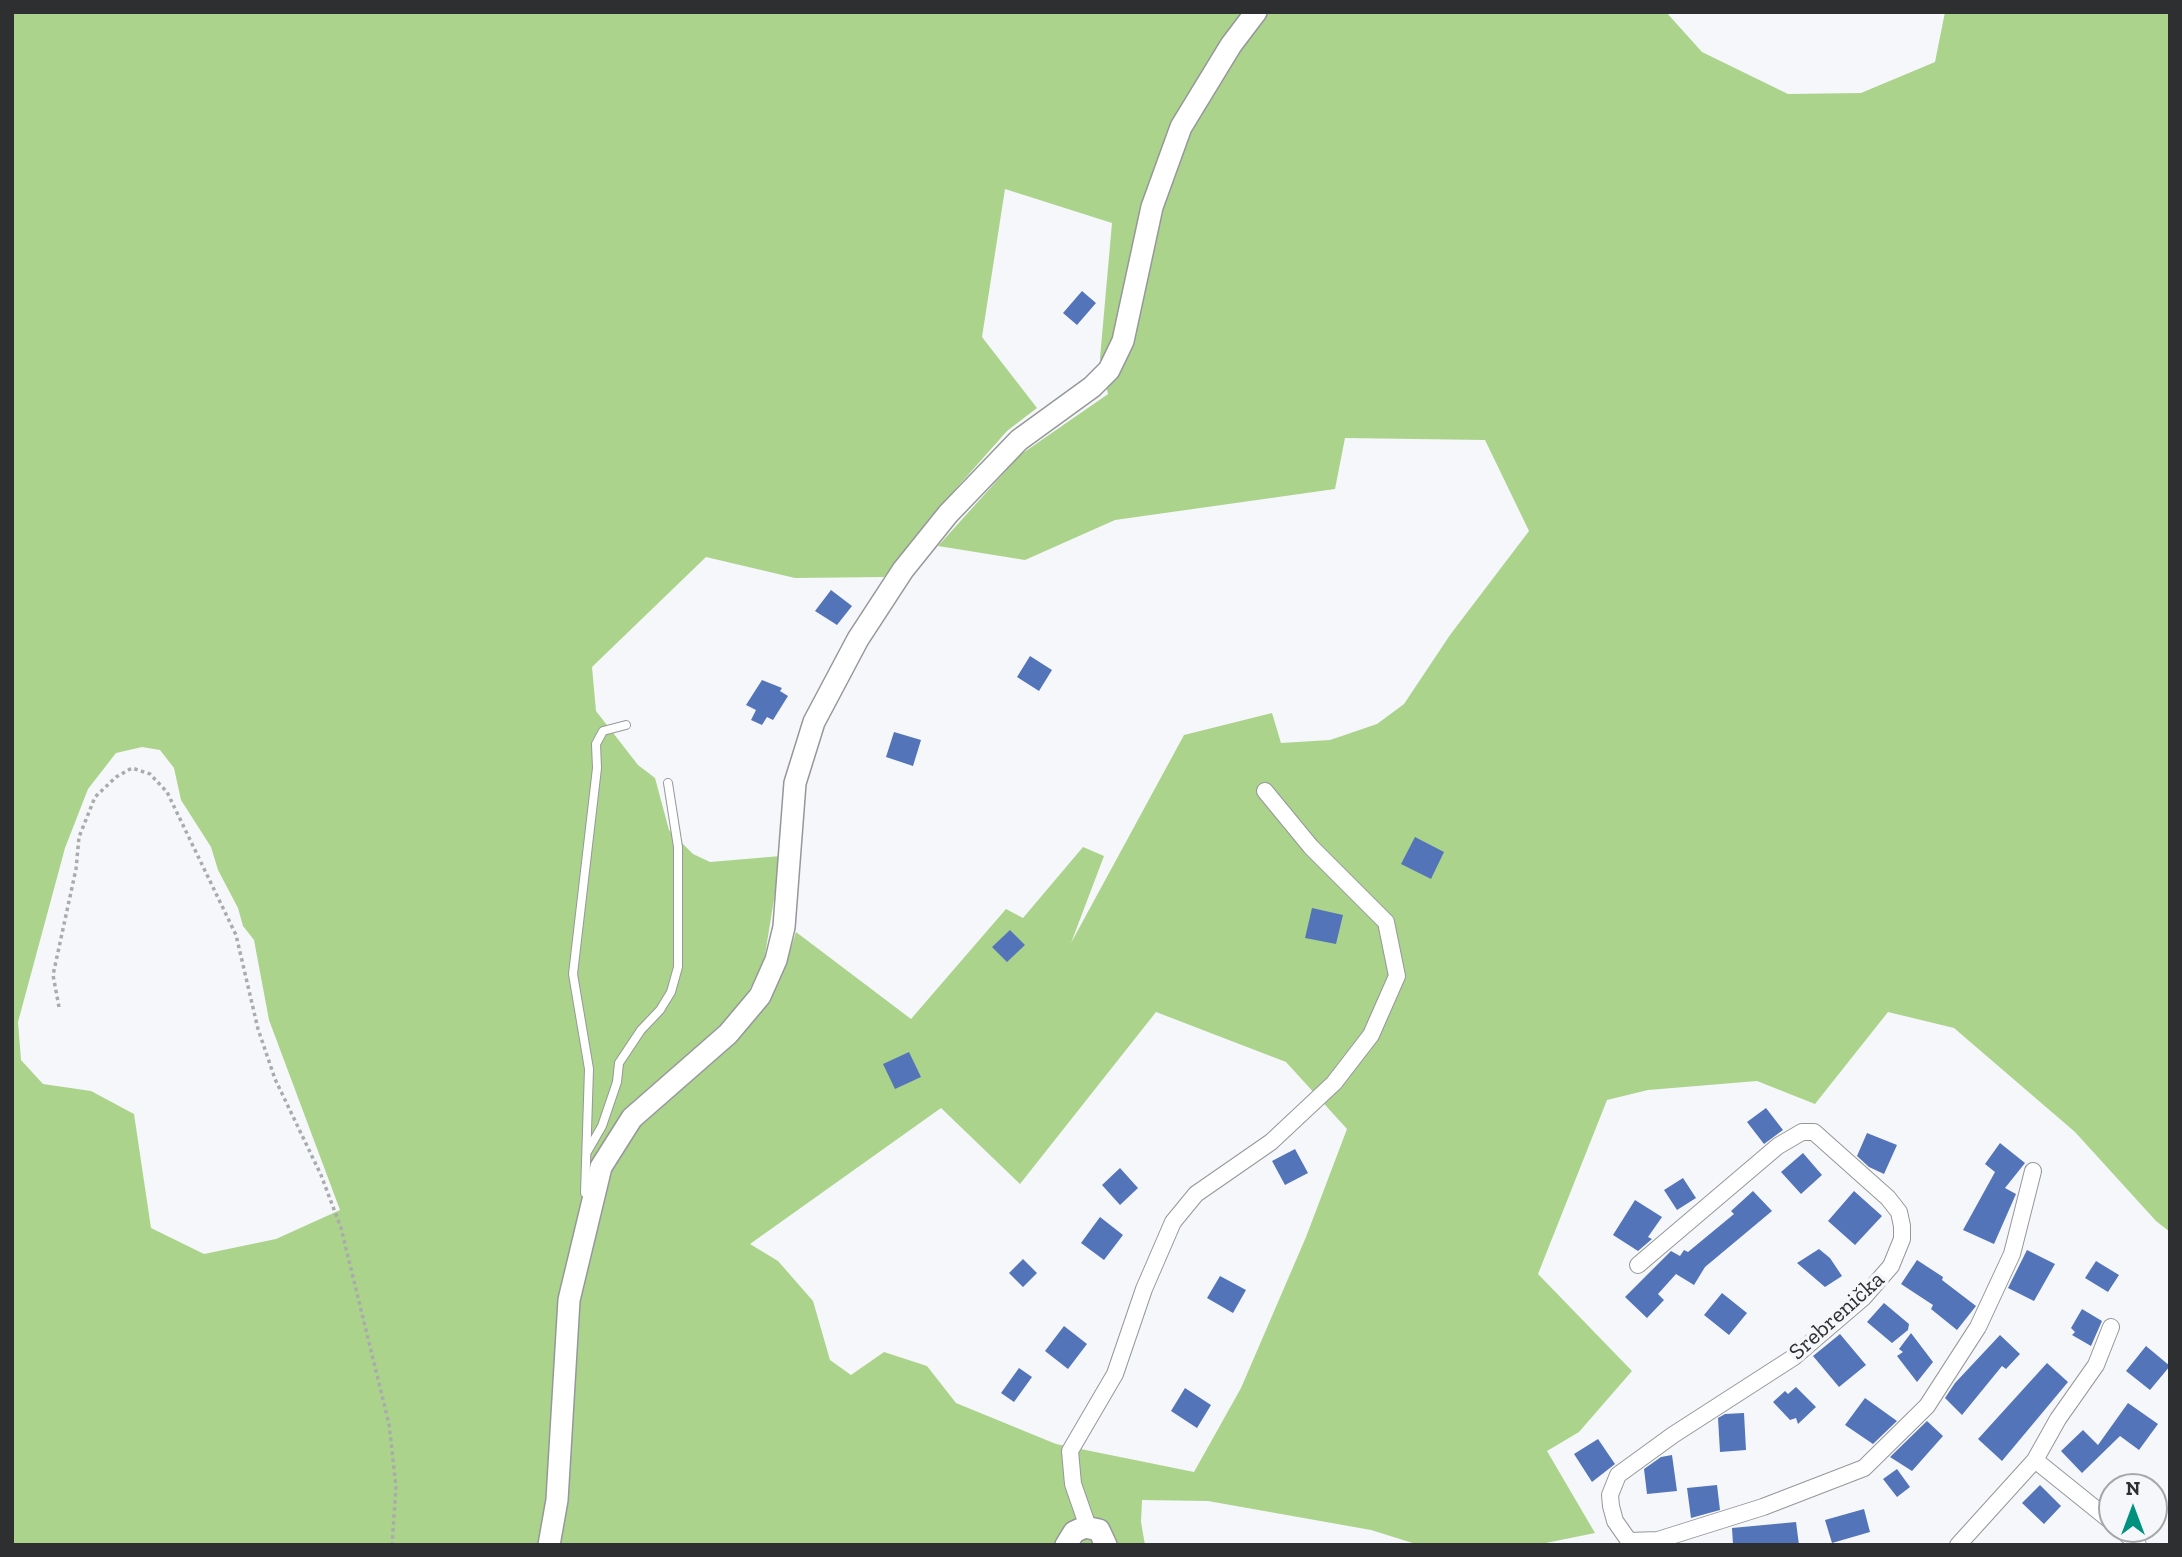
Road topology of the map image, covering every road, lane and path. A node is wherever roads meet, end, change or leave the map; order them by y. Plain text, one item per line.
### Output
1 (1256, 12) edge
2 (626, 725) dead end
3 (668, 783) dead end
4 (1265, 791) dead end
5 (59, 1007) dead end
6 (586, 1154) junction
7 (2033, 1171) dead end
8 (581, 1242) junction
9 (1638, 1265) dead end
10 (2111, 1327) dead end
11 (2035, 1460) junction
12 (2098, 1511) edge
13 (1088, 1527) junction
14 (1629, 1543) edge
15 (392, 1545) edge
16 (549, 1545) edge
17 (1066, 1545) edge
18 (1106, 1545) edge
19 (1958, 1545) edge

1 - 8 main road
2 - 6 lane
3 - 6 lane
4 - 13 street
5 - 15 path
6 - 8 lane
7 - 14 street, Srebrenička
8 - 16 main road
9 - 14 street, Srebrenička
10 - 11 street
11 - 12 street
11 - 19 street
13 - 17 main road
13 - 18 main road

